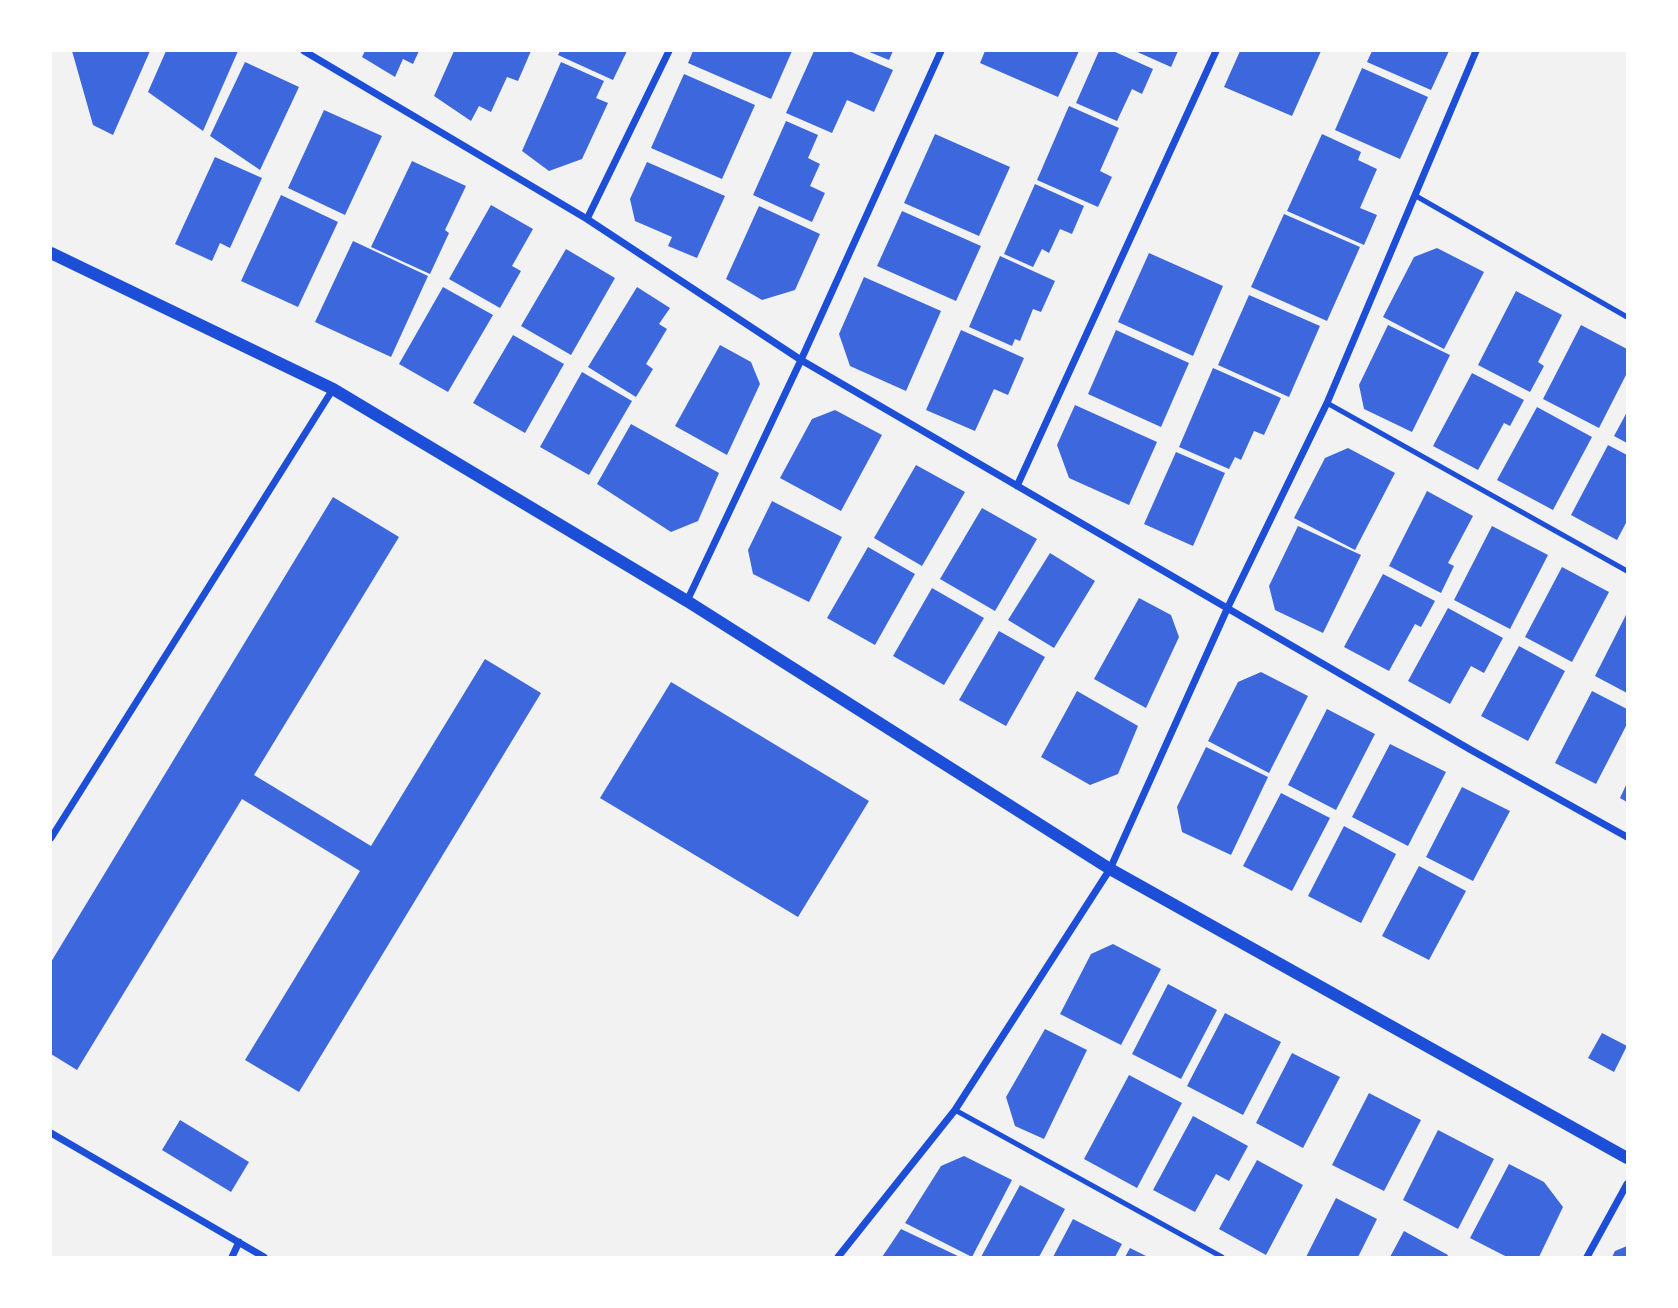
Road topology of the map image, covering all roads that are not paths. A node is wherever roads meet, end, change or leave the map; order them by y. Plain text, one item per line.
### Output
1 (304, 51) edge
2 (669, 51) edge
3 (941, 51) edge
4 (1216, 51) edge
5 (1476, 51) edge
6 (1416, 196) junction
7 (587, 219) junction
8 (51, 253) edge
9 (1627, 317) edge
10 (801, 360) junction
11 (333, 389) junction
12 (1327, 403) junction
13 (1017, 485) junction
14 (1627, 571) edge
15 (687, 601) junction
16 (1228, 607) junction
17 (1627, 837) edge
18 (51, 838) edge
19 (1110, 869) junction
20 (955, 1110) junction
21 (51, 1133) edge
22 (1627, 1158) edge
23 (1627, 1184) edge
24 (239, 1242) junction
25 (232, 1257) edge
26 (264, 1257) edge
27 (838, 1257) edge
28 (1221, 1257) edge
29 (1587, 1257) edge

1 - 7 street
2 - 7 street
3 - 10 street
4 - 13 street
5 - 6 street
6 - 9 lane
6 - 12 street
7 - 10 street
8 - 11 street
10 - 13 street
10 - 15 street
11 - 15 street
11 - 18 street
12 - 14 lane
12 - 16 street
13 - 16 street
15 - 19 street
16 - 17 street
16 - 19 street
19 - 20 street
19 - 22 street
20 - 27 street
20 - 28 lane
21 - 24 street
23 - 29 street
24 - 25 street
24 - 26 street

